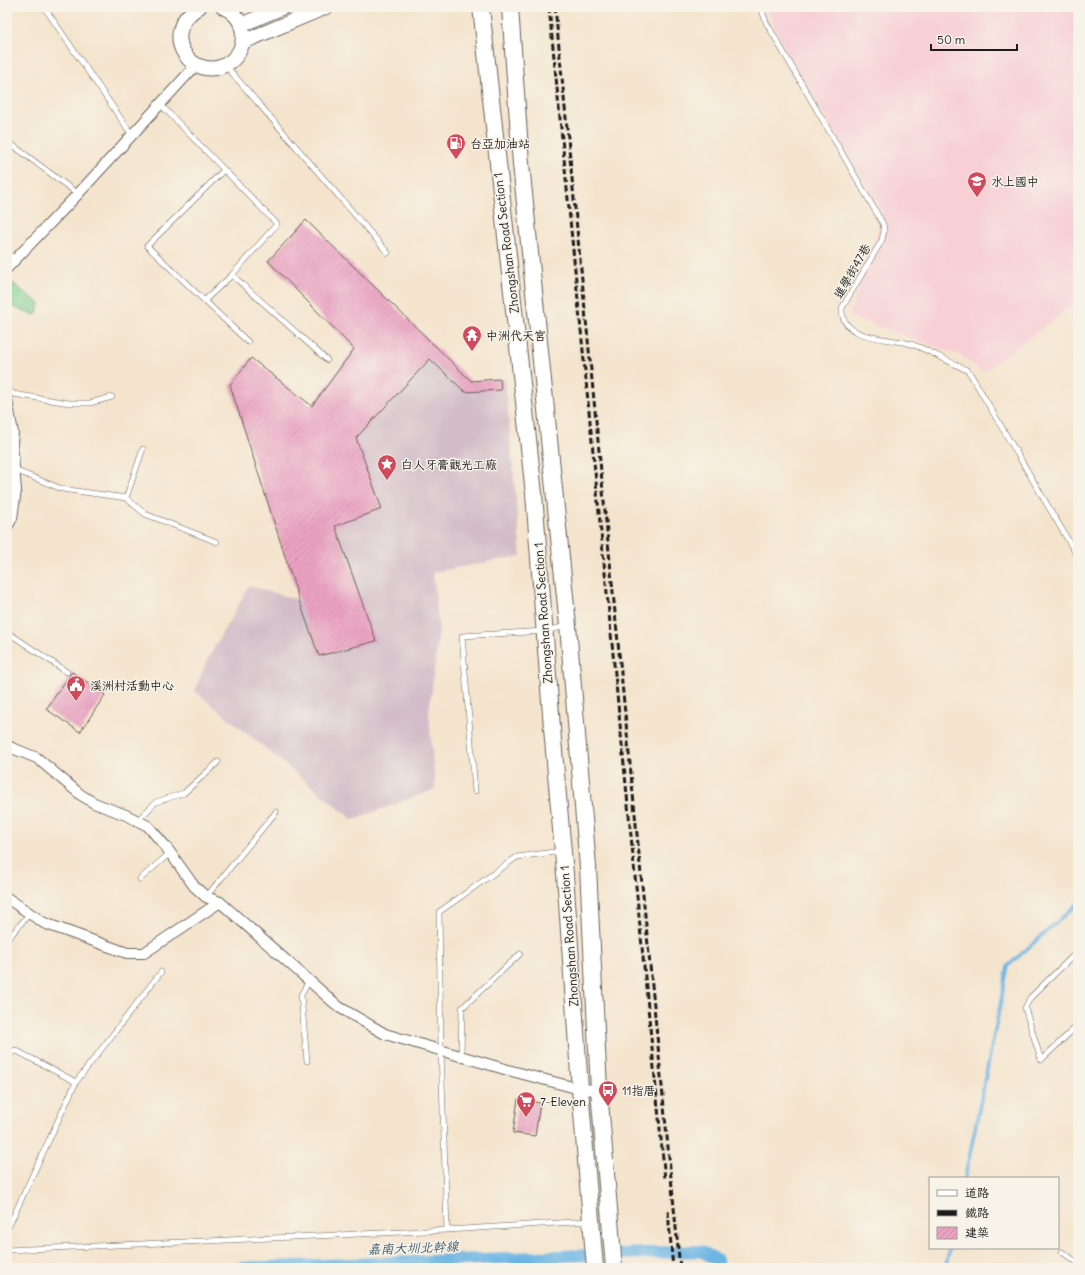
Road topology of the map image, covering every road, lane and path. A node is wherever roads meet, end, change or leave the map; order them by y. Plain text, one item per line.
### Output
1 (44, 7) edge
2 (199, 7) edge
3 (223, 7) edge
4 (284, 7) edge
5 (326, 7) edge
6 (481, 7) edge
7 (510, 7) edge
8 (761, 7) edge
9 (241, 25) junction
10 (243, 42) junction
11 (196, 65) junction
12 (225, 65) junction
13 (160, 104) junction
14 (132, 135) junction
15 (7, 141) edge
16 (497, 163) junction
17 (522, 164) junction
18 (224, 170) junction
19 (78, 194) junction
20 (388, 253) dead end
21 (11, 256) edge
22 (7, 268) edge
23 (232, 275) junction
24 (204, 301) junction
25 (248, 342) dead end
26 (327, 360) dead end
27 (7, 388) edge
28 (112, 397) dead end
29 (7, 400) edge
30 (143, 449) dead end
31 (11, 468) edge
32 (126, 498) junction
33 (7, 527) edge
34 (216, 542) dead end
35 (1078, 557) edge
36 (568, 626) junction
37 (545, 631) junction
38 (7, 632) edge
39 (67, 672) dead end
40 (7, 745) edge
41 (218, 762) dead end
42 (475, 791) dead end
43 (276, 812) dead end
44 (137, 821) junction
45 (563, 851) junction
46 (170, 853) junction
47 (140, 879) dead end
48 (206, 897) junction
49 (7, 898) edge
50 (220, 902) junction
51 (30, 913) junction
52 (7, 940) edge
53 (1078, 951) edge
54 (520, 954) dead end
55 (160, 972) dead end
56 (309, 981) junction
57 (1078, 1025) edge
58 (441, 1050) junction
59 (461, 1056) junction
60 (7, 1058) edge
61 (307, 1061) dead end
62 (76, 1082) junction
63 (580, 1089) junction
64 (599, 1090) junction
65 (591, 1221) junction
66 (7, 1230) edge
67 (447, 1230) junction
68 (7, 1250) edge
69 (1062, 1252) dead end
70 (1078, 1262) edge
71 (596, 1268) edge
72 (614, 1268) edge

1 - 14 lane
2 - 11 main road
3 - 9 main road
4 - 9 main road
5 - 10 main road
6 - 16 main road, Zhongshan Road Section 1
7 - 17 main road, Zhongshan Road Section 1
8 - 35 lane, 進學街47巷
9 - 10 main road
10 - 12 main road
11 - 12 main road
11 - 13 street
12 - 20 lane
13 - 14 street
13 - 18 lane
14 - 19 street
15 - 19 lane
16 - 17 main road
16 - 37 main road, Zhongshan Road Section 1
17 - 36 main road, Zhongshan Road Section 1
18 - 23 lane
18 - 24 lane
19 - 21 street
21 - 22 street
23 - 24 lane
23 - 26 lane
24 - 25 lane
27 - 28 lane
29 - 31 street
30 - 32 lane
31 - 32 lane
31 - 33 street
32 - 34 lane
36 - 37 lane
36 - 64 main road, Zhongshan Road Section 1
37 - 42 lane
37 - 45 main road, Zhongshan Road Section 1
38 - 39 lane
40 - 44 street
41 - 44 lane
43 - 48 lane
44 - 46 street
45 - 58 lane
45 - 63 main road, Zhongshan Road Section 1
46 - 47 lane
46 - 48 street
48 - 50 street
49 - 51 street
50 - 51 street
50 - 56 street
51 - 52 lane
53 - 57 lane
54 - 59 lane
55 - 62 lane
56 - 58 street
56 - 61 lane
58 - 59 street
58 - 67 lane
59 - 63 street
60 - 62 lane
62 - 66 lane
63 - 64 street
63 - 65 main road, Zhongshan Road Section 1
64 - 72 main road, Zhongshan Road Section 1
65 - 67 lane
65 - 71 main road, Zhongshan Road Section 1
67 - 68 lane
69 - 70 lane

